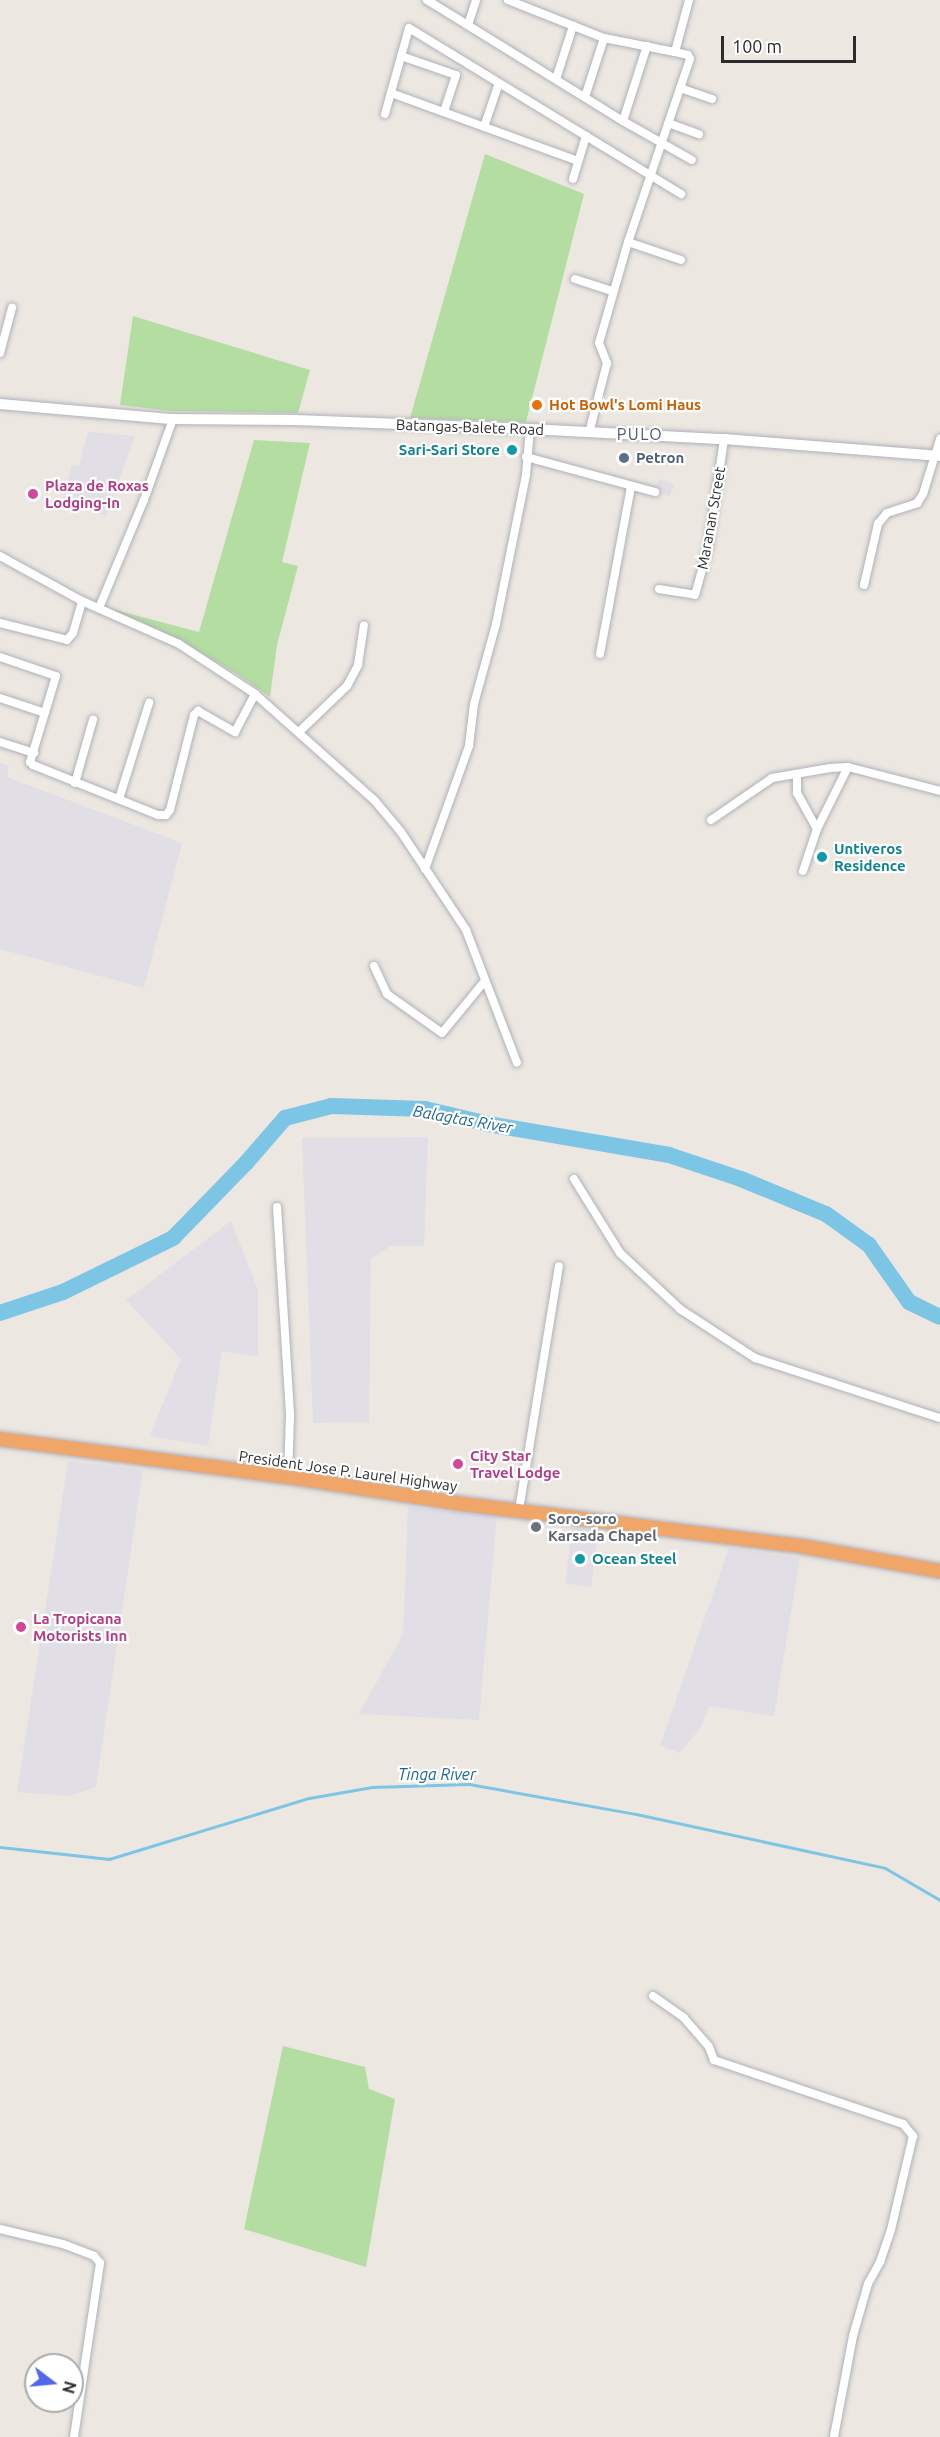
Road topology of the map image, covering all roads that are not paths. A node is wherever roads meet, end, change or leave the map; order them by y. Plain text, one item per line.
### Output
1 (427, 0) edge
2 (476, 0) edge
3 (508, 0) edge
4 (689, 0) edge
5 (468, 25) junction
6 (573, 26) junction
7 (604, 38) junction
8 (646, 46) junction
9 (675, 52) junction
10 (401, 56) junction
11 (556, 79) junction
12 (499, 83) junction
13 (680, 88) junction
14 (391, 93) junction
15 (585, 98) junction
16 (712, 99) dead end
17 (444, 112) junction
18 (385, 114) dead end
19 (623, 121) junction
20 (668, 123) junction
21 (484, 127) junction
22 (699, 134) dead end
23 (586, 136) junction
24 (660, 142) junction
25 (692, 160) dead end
26 (578, 161) junction
27 (650, 175) junction
28 (573, 179) dead end
29 (681, 194) dead end
30 (628, 242) junction
31 (681, 260) dead end
32 (575, 279) dead end
33 (614, 291) junction
34 (12, 308) dead end
35 (0, 353) edge
36 (0, 404) edge
37 (172, 419) junction
38 (530, 429) junction
39 (589, 434) junction
40 (724, 439) junction
41 (940, 439) edge
42 (938, 456) edge
43 (526, 457) junction
44 (631, 486) junction
45 (654, 492) dead end
46 (0, 556) edge
47 (864, 585) dead end
48 (659, 589) dead end
49 (82, 601) junction
50 (99, 608) junction
51 (0, 623) edge
52 (364, 624) dead end
53 (600, 654) dead end
54 (0, 657) edge
55 (255, 694) junction
56 (0, 698) edge
57 (149, 703) dead end
58 (45, 713) junction
59 (93, 720) dead end
60 (300, 731) junction
61 (0, 742) edge
62 (34, 753) junction
63 (848, 767) junction
64 (797, 776) junction
65 (75, 783) junction
66 (940, 790) edge
67 (119, 799) junction
68 (711, 820) dead end
69 (817, 829) junction
70 (425, 869) junction
71 (803, 871) dead end
72 (374, 966) dead end
73 (484, 982) junction
74 (517, 1063) dead end
75 (574, 1179) dead end
76 (277, 1207) dead end
77 (559, 1266) dead end
78 (940, 1418) edge
79 (0, 1439) edge
80 (288, 1477) junction
81 (519, 1510) junction
82 (940, 1570) edge
83 (653, 1996) dead end
84 (0, 2229) edge
85 (74, 2437) edge
86 (834, 2437) edge

1 - 5 street
2 - 5 street
3 - 6 street
4 - 9 street
5 - 11 street
6 - 7 street
6 - 11 street
7 - 8 street
7 - 15 street
8 - 9 street
8 - 19 street
9 - 13 street
10 - 12 street
10 - 14 street
10 - 17 street
11 - 15 street
12 - 21 street
12 - 23 street
13 - 16 street
13 - 20 street
14 - 17 street
14 - 18 street
15 - 19 street
17 - 21 street
19 - 24 street
20 - 22 street
20 - 24 street
21 - 26 street
23 - 26 street
23 - 27 street
24 - 25 street
24 - 27 street
26 - 28 street
27 - 29 street
27 - 30 street
30 - 31 street
30 - 33 street
32 - 33 street
33 - 39 street
34 - 35 street
36 - 37 main road, Batangas-Balete Road
37 - 38 main road, Batangas-Balete Road
37 - 50 street
38 - 39 main road, Batangas-Balete Road
38 - 43 street
39 - 40 main road, Batangas-Balete Road
40 - 42 main road, Batangas-Balete Road
40 - 48 street, Maranan Street
41 - 42 street
42 - 47 street
43 - 44 street
43 - 70 street
44 - 45 street
44 - 53 street
46 - 49 street
49 - 50 street
49 - 51 street
50 - 55 street
52 - 60 street
54 - 58 street
55 - 60 street
55 - 67 street
56 - 58 street
57 - 67 street
58 - 62 street
59 - 65 street
60 - 70 street
61 - 62 street
62 - 65 street
63 - 64 street
63 - 66 street
63 - 69 street
64 - 68 street
64 - 69 street
65 - 67 street
69 - 71 street
70 - 73 street
72 - 73 street
73 - 74 street
75 - 78 street
76 - 80 street
77 - 81 street
79 - 80 highway, President Jose P. Laurel Highway
80 - 81 highway, President Jose P. Laurel Highway
81 - 82 highway, President Jose P. Laurel Highway
83 - 86 street
84 - 85 street

